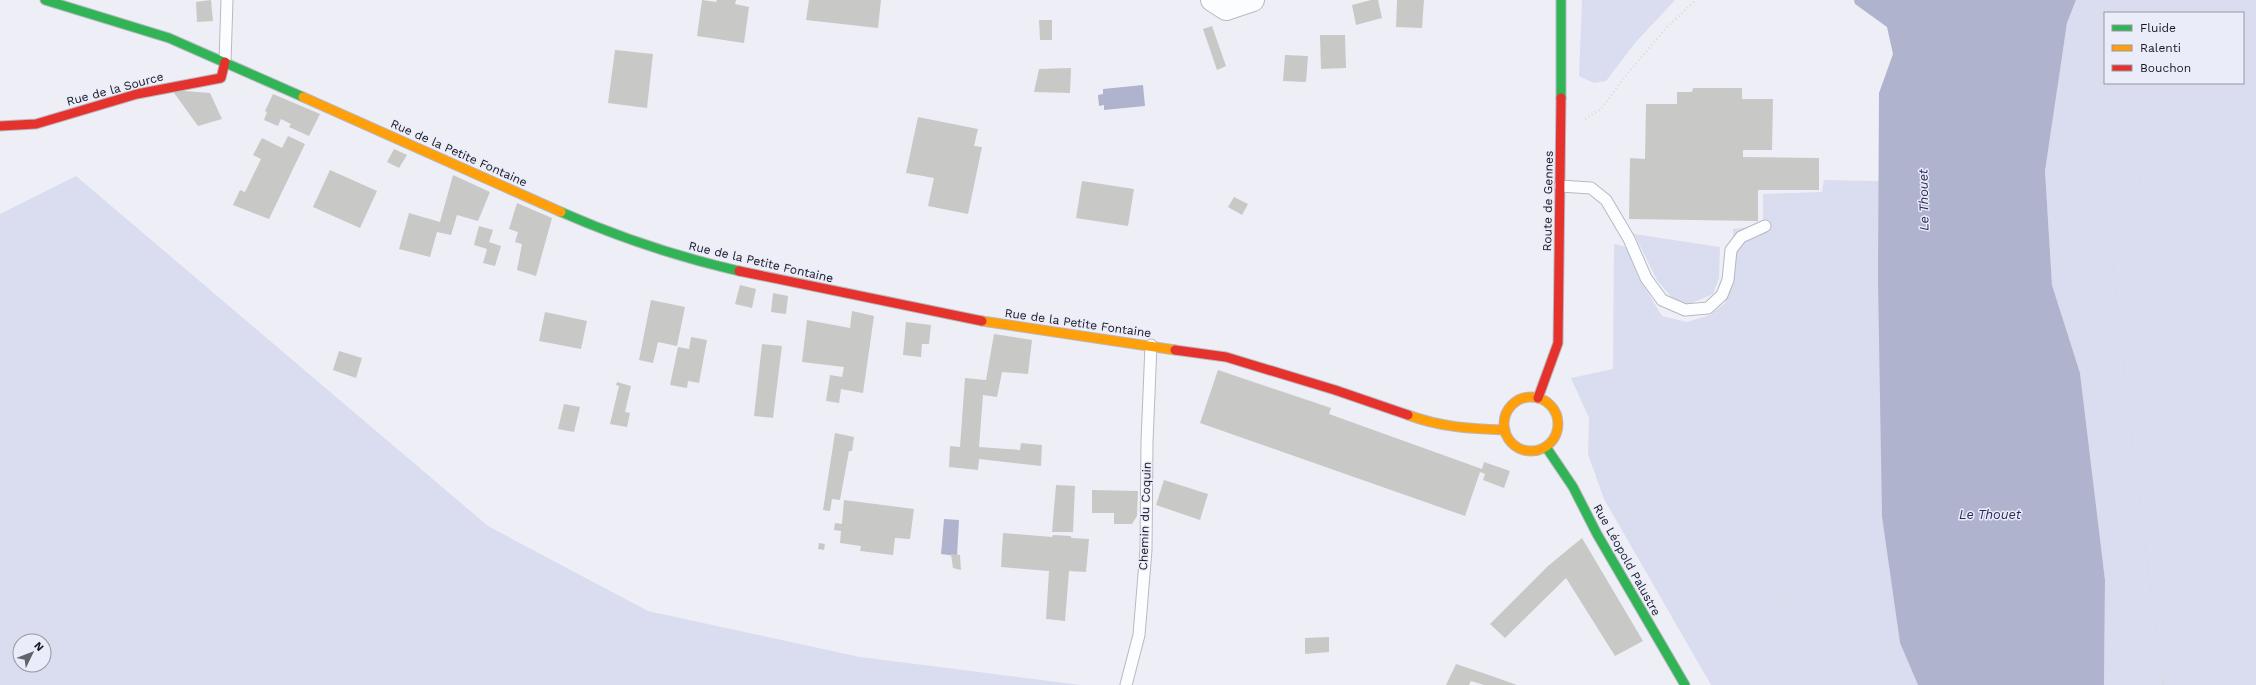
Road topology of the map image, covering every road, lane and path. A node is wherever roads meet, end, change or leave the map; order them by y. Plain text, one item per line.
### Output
1 (45, 0) edge
2 (227, 0) edge
3 (1212, 0) edge
4 (1253, 0) edge
5 (1561, 0) edge
6 (1696, 0) edge
7 (2224, 0) edge
8 (2218, 12) edge
9 (225, 62) junction
10 (2182, 84) edge
11 (0, 126) edge
12 (1561, 134) junction
13 (1560, 186) junction
14 (1765, 226) dead end
15 (1151, 345) junction
16 (1538, 398) junction
17 (1505, 430) junction
18 (1546, 448) junction
19 (1573, 487) junction
20 (1126, 685) edge
21 (1685, 685) edge
22 (1811, 685) edge
23 (2163, 685) edge

1 - 9 street, Rue de la Petite Fontaine
2 - 9 lane
3 - 4 street
5 - 12 street, Route de Gennes
6 - 12 path
7 - 8 path
9 - 11 street, Rue de la Source
9 - 15 street, Rue de la Petite Fontaine
10 - 23 path
12 - 13 street, Route de Gennes
13 - 14 lane
13 - 16 street, Route de Gennes
15 - 17 street, Rue de la Petite Fontaine
15 - 20 lane, Chemin du Coquin
16 - 17 street
16 - 18 street
17 - 18 street
18 - 19 street, Rue Léopold Palustre
19 - 21 street, Rue Léopold Palustre
19 - 22 path

